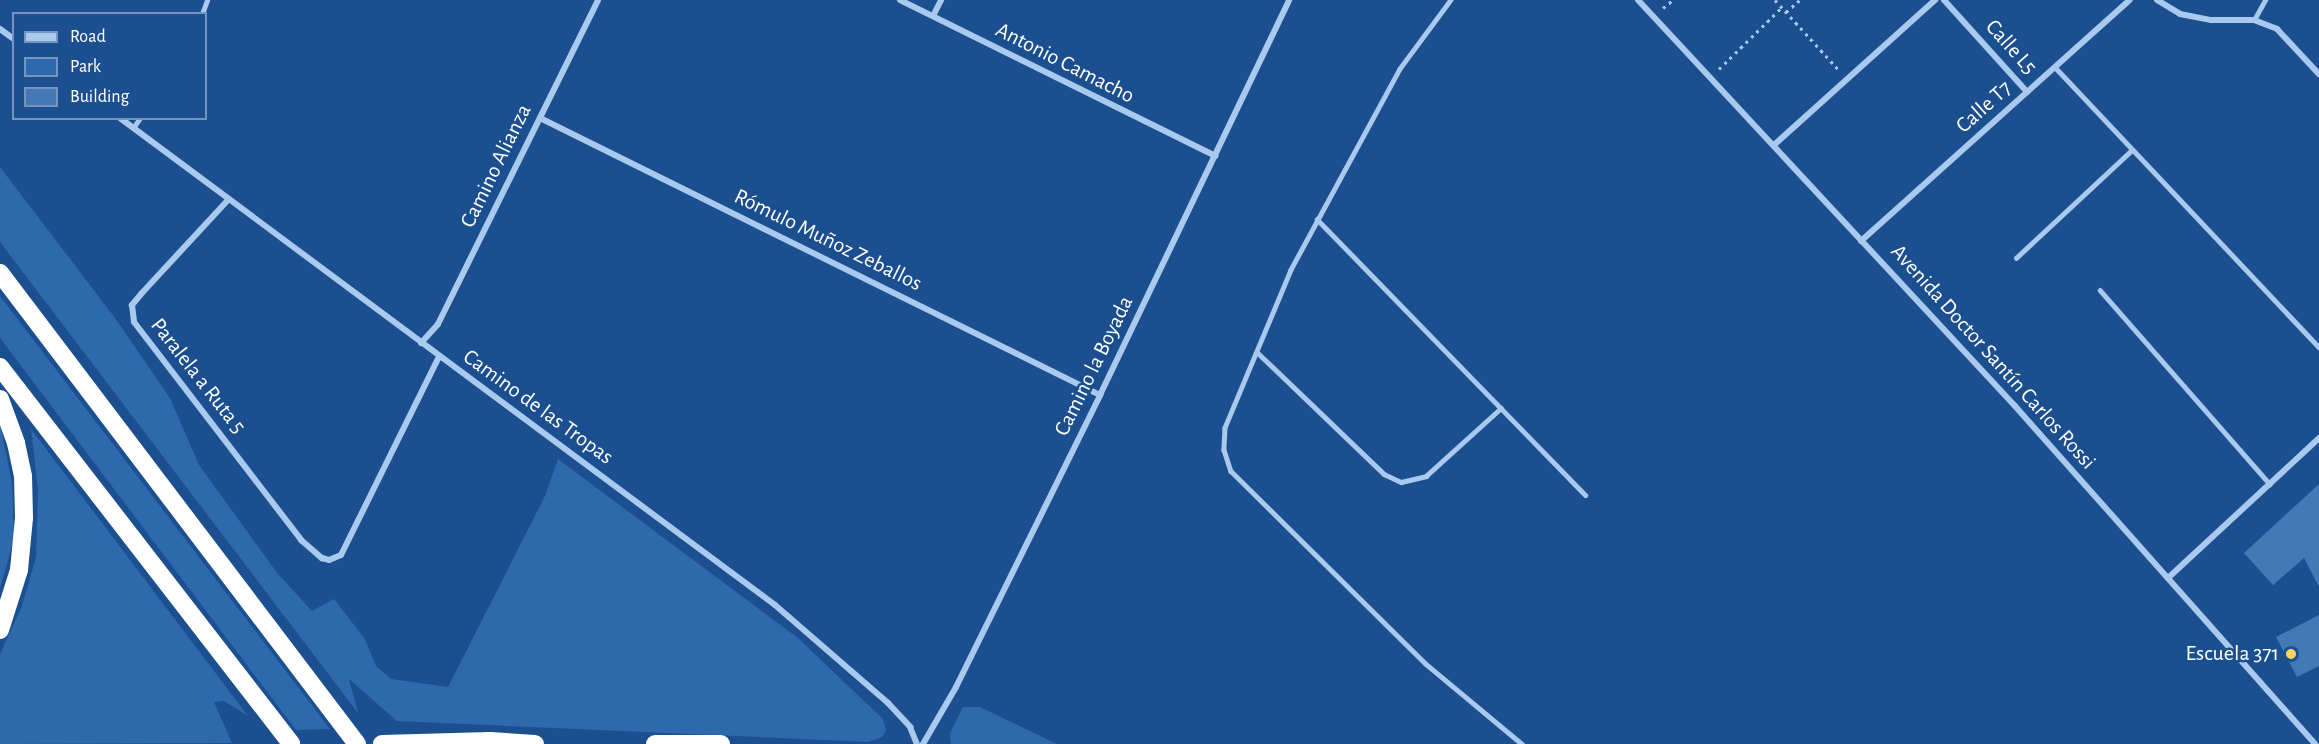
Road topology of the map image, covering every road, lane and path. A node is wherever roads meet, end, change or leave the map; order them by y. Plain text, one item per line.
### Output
1 (598, 0) edge
2 (900, 0) edge
3 (941, 0) edge
4 (1289, 0) edge
5 (1451, 0) edge
6 (1638, 0) edge
7 (1775, 0) edge
8 (1800, 0) edge
9 (1935, 0) edge
10 (1944, 0) edge
11 (2130, 0) edge
12 (2157, 0) edge
13 (2265, 0) edge
14 (1781, 8) junction
15 (1786, 12) junction
16 (933, 16) junction
17 (2254, 20) junction
18 (2055, 67) junction
19 (2319, 74) edge
20 (1711, 76) junction
21 (1847, 78) junction
22 (2027, 92) junction
23 (540, 118) junction
24 (123, 120) edge
25 (139, 120) edge
26 (133, 128) junction
27 (1774, 145) junction
28 (2132, 150) junction
29 (1216, 156) junction
30 (228, 200) junction
31 (1317, 219) junction
32 (1861, 241) junction
33 (2016, 258) dead end
34 (0, 273) edge
35 (2100, 290) dead end
36 (421, 343) junction
37 (2319, 347) edge
38 (1257, 352) junction
39 (439, 357) junction
40 (0, 367) edge
41 (1100, 395) junction
42 (0, 399) edge
43 (1501, 408) junction
44 (2319, 438) edge
45 (2270, 484) junction
46 (1585, 495) dead end
47 (2168, 578) junction
48 (0, 630) edge
49 (291, 744) edge
50 (357, 744) edge
51 (382, 744) edge
52 (535, 744) edge
53 (655, 744) edge
54 (721, 744) edge
55 (917, 744) edge
56 (922, 744) edge
57 (1522, 744) edge
58 (2315, 744) edge

1 - 23 street, Camino Alianza
2 - 16 street, Antonio Camacho
3 - 16 street
4 - 29 street, Camino la Boyada
5 - 31 lane
6 - 20 street, Avenida Doctor Santín Carlos Rossi
7 - 14 path
8 - 15 path
9 - 21 street
10 - 22 street, Calle L5
11 - 18 street, Calle T7
12 - 17 street
13 - 17 lane
14 - 15 path
14 - 20 path
15 - 21 path
16 - 29 street, Antonio Camacho
17 - 19 street
18 - 22 street, Calle T7
18 - 28 lane
20 - 27 street, Avenida Doctor Santín Carlos Rossi
21 - 27 street
22 - 32 street, Calle T7
23 - 36 street, Camino Alianza
23 - 41 street, Rómulo Muñoz Zeballos
24 - 26 street, Camino de las Tropas
25 - 26 lane
26 - 30 street, Camino de las Tropas
27 - 32 street, Avenida Doctor Santín Carlos Rossi
28 - 33 lane
28 - 37 lane
29 - 41 street, Camino la Boyada
30 - 36 street, Camino de las Tropas
30 - 39 street, Paralela a Ruta 5
31 - 38 lane
31 - 43 lane
32 - 47 street, Avenida Doctor Santín Carlos Rossi
34 - 50 highway
35 - 45 lane
36 - 39 street, Camino de las Tropas
38 - 43 lane
38 - 57 lane
39 - 55 street, Camino de las Tropas
40 - 49 highway
41 - 56 street, Camino la Boyada
42 - 48 highway
43 - 46 lane
44 - 45 street
45 - 47 street
47 - 58 street, Avenida Doctor Santín Carlos Rossi
51 - 52 highway
53 - 54 highway

